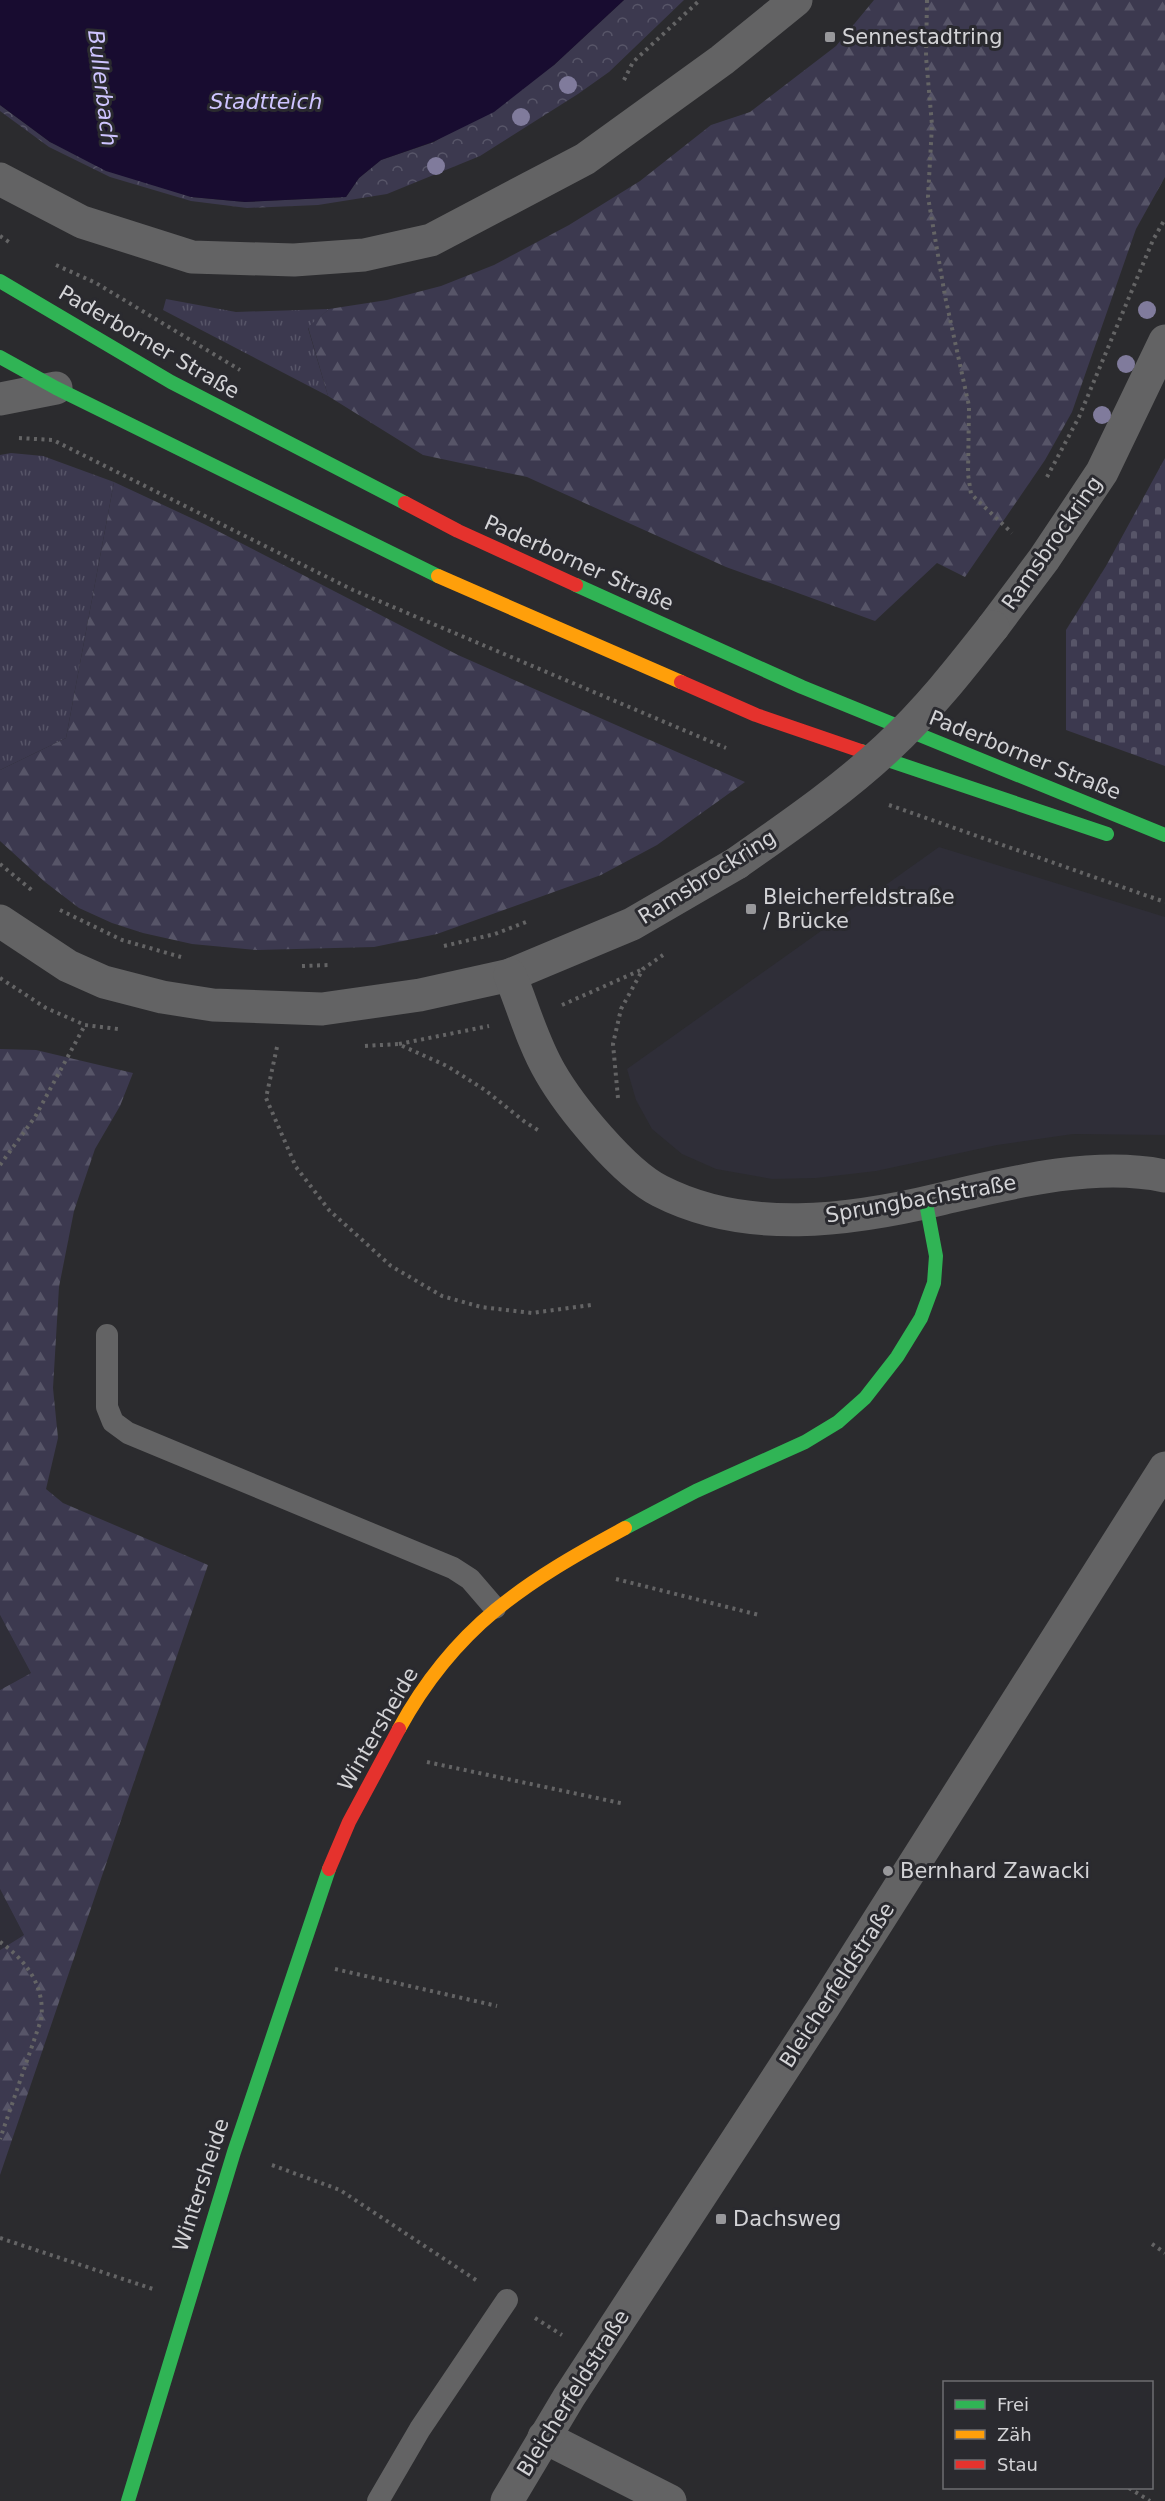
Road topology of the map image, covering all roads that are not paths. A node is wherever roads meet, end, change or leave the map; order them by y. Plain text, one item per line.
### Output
1 (796, 0) edge
2 (0, 178) edge
3 (0, 281) edge
4 (1165, 341) edge
5 (0, 357) edge
6 (56, 388) junction
7 (0, 399) edge
8 (1165, 835) edge
9 (1121, 838) dead end
10 (0, 921) edge
11 (510, 975) junction
12 (1165, 1176) edge
13 (926, 1203) junction
14 (107, 1335) dead end
15 (1165, 1468) edge
16 (495, 1608) junction
17 (507, 2300) road end
18 (544, 2437) junction
19 (128, 2501) edge
20 (378, 2501) edge
21 (507, 2501) edge
22 (670, 2501) edge

1 - 2 street
3 - 8 main road, Paderborner Straße
4 - 11 street, Ramsbrockring, bridge
5 - 6 main road, Paderborner Straße
6 - 7 street
6 - 9 main road, Paderborner Straße
10 - 11 street, Ramsbrockring
11 - 13 street, Sprungbachstraße
12 - 13 street, Sprungbachstraße
13 - 16 main road, Wintersheide
14 - 16 lane
15 - 18 street, Bleicherfeldstraße
16 - 19 main road, Wintersheide
17 - 20 lane
18 - 21 street, Bleicherfeldstraße
18 - 22 street

